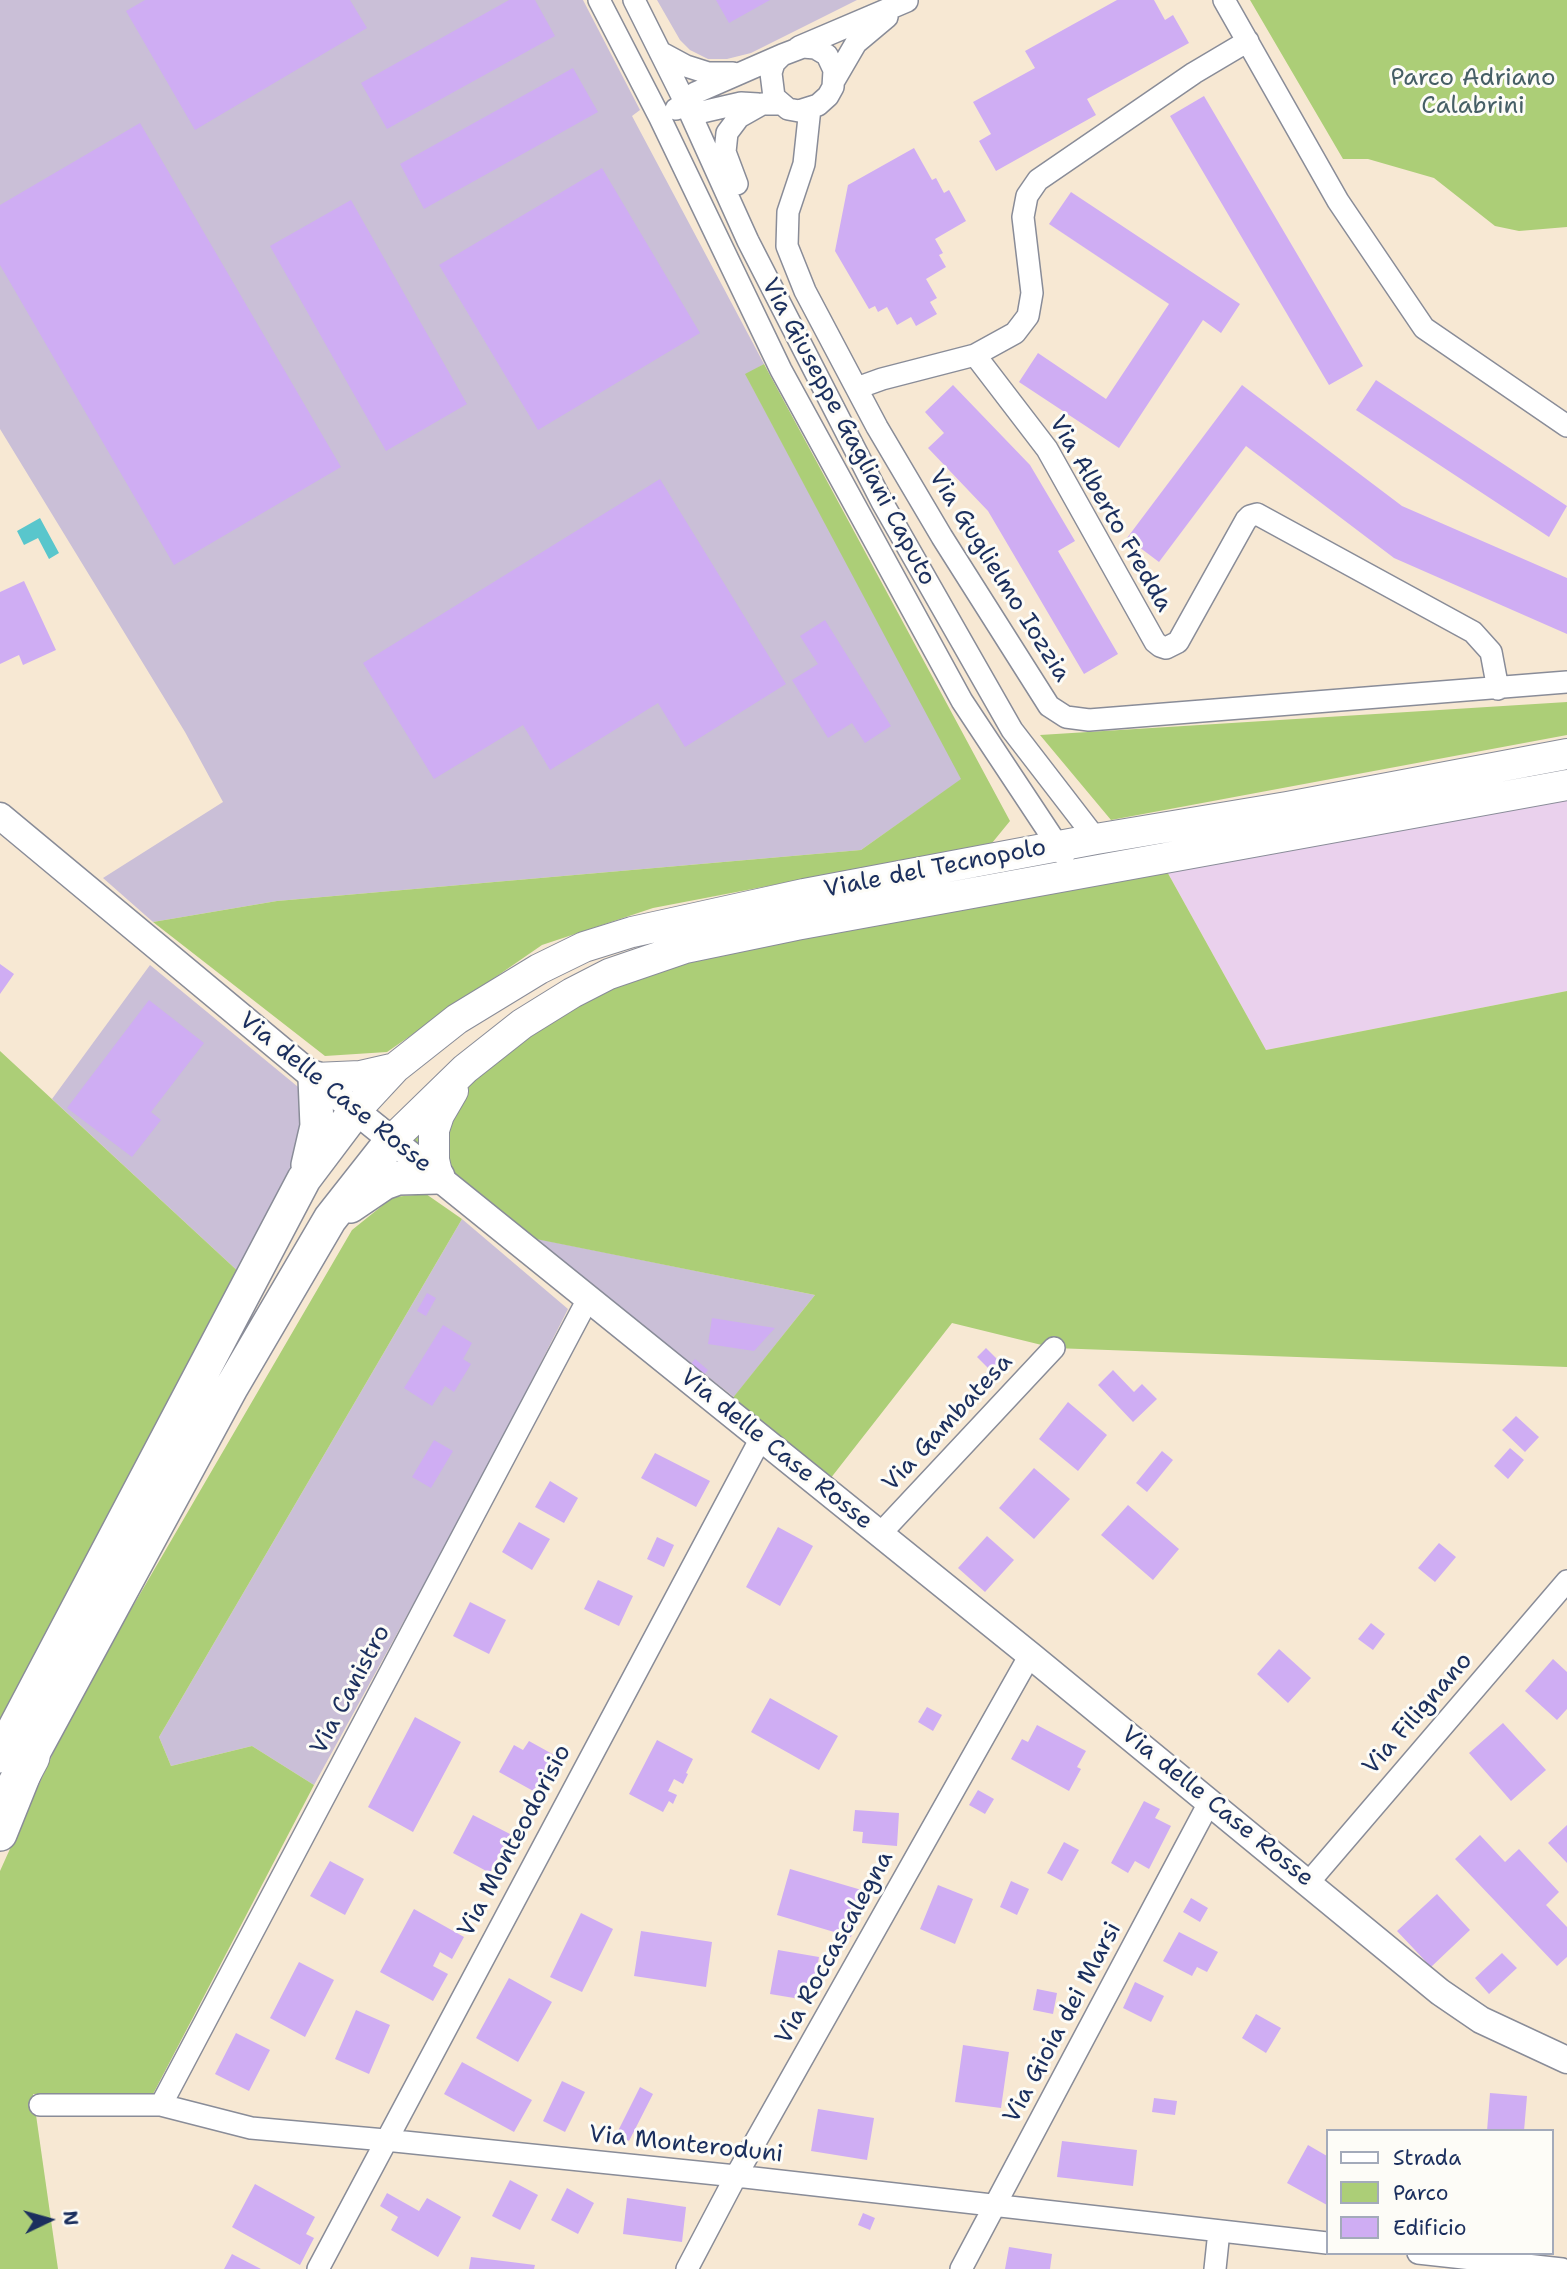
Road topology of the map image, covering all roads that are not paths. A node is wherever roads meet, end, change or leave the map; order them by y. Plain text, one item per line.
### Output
1 (599, 0) edge
2 (634, 0) edge
3 (907, 0) edge
4 (1224, 0) edge
5 (1248, 41) junction
6 (660, 52) junction
7 (787, 52) junction
8 (739, 73) junction
9 (835, 79) junction
10 (687, 104) junction
11 (771, 104) junction
12 (810, 108) junction
13 (660, 118) junction
14 (748, 241) junction
15 (975, 355) junction
16 (857, 388) junction
17 (1567, 425) edge
18 (1567, 682) edge
19 (1498, 689) junction
20 (1567, 754) edge
21 (1567, 785) edge
22 (0, 817) edge
23 (1097, 839) junction
24 (1058, 846) junction
25 (1077, 874) junction
26 (395, 1068) junction
27 (465, 1069) junction
28 (315, 1078) junction
29 (356, 1110) junction
30 (393, 1139) junction
31 (439, 1177) junction
32 (304, 1179) junction
33 (330, 1219) junction
34 (588, 1299) junction
35 (1054, 1348) dead end
36 (761, 1438) junction
37 (880, 1534) junction
38 (1567, 1581) edge
39 (1030, 1655) junction
40 (15, 1757) edge
41 (1210, 1801) junction
42 (0, 1815) edge
43 (0, 1834) edge
44 (1309, 1882) junction
45 (1567, 2060) edge
46 (40, 2105) dead end
47 (161, 2105) junction
48 (385, 2140) junction
49 (736, 2176) junction
50 (995, 2207) junction
51 (1219, 2231) junction
52 (1326, 2243) edge
53 (1436, 2255) edge
54 (318, 2269) edge
55 (687, 2269) edge
56 (961, 2269) edge
57 (1215, 2269) edge
58 (1562, 2269) edge

1 - 13 street, Via Giuseppe Gagliani Caputo
2 - 6 street, Via Giuseppe Gagliani Caputo
3 - 7 street
3 - 9 street
4 - 5 street
5 - 15 street
5 - 17 street
6 - 8 street
6 - 10 street, Via Giuseppe Gagliani Caputo
7 - 8 street
7 - 9 street
7 - 11 street
8 - 10 street
9 - 12 street
10 - 11 street
10 - 13 street
10 - 14 street, Via Giuseppe Gagliani Caputo
11 - 12 street
11 - 14 street
12 - 16 street, Via Guglielmo Iozzia
13 - 24 street, Via Giuseppe Gagliani Caputo
14 - 23 street, Via Giuseppe Gagliani Caputo
15 - 16 street
15 - 19 street, Via Alberto Fredda
16 - 19 street, Via Guglielmo Iozzia
18 - 19 street, Via Guglielmo Iozzia
20 - 23 main road, Viale del Tecnopolo
21 - 25 main road, Viale del Tecnopolo
22 - 28 street, Via delle Case Rosse
23 - 24 main road, Viale del Tecnopolo
24 - 25 street, Via Giuseppe Gagliani Caputo
24 - 26 main road, Viale del Tecnopolo
25 - 27 main road, Viale del Tecnopolo
26 - 28 main road
26 - 29 main road, Viale del Tecnopolo
27 - 30 main road, Viale del Tecnopolo
27 - 31 main road
28 - 29 street, Via delle Case Rosse
28 - 32 highway
29 - 30 street, Via delle Case Rosse
29 - 32 highway
30 - 31 street, Via delle Case Rosse
30 - 33 highway
31 - 33 highway
31 - 34 street, Via delle Case Rosse
32 - 40 highway
33 - 40 highway
34 - 36 street, Via delle Case Rosse
34 - 47 street, Via Canistro
35 - 37 street, Via Gambatesa
36 - 37 street, Via delle Case Rosse
36 - 48 street, Via Monteodorisio
37 - 39 street, Via delle Case Rosse
38 - 44 street, Via Filignano
39 - 41 street, Via delle Case Rosse
39 - 49 street, Via Roccascalegna
40 - 42 highway
40 - 43 highway
41 - 44 street, Via delle Case Rosse
41 - 50 street, Via Gioia dei Marsi
44 - 45 street, Via delle Case Rosse
46 - 47 street, Via Monteroduni
47 - 48 street, Via Monteroduni
48 - 49 street, Via Monteroduni
48 - 54 street, Via Monteodorisio
49 - 50 street, Via Monteroduni
49 - 55 street, Via Roccascalegna
50 - 51 street, Via Monteroduni
50 - 56 street, Via Gioia dei Marsi
51 - 52 street, Via Monteroduni
51 - 57 street
53 - 58 street

